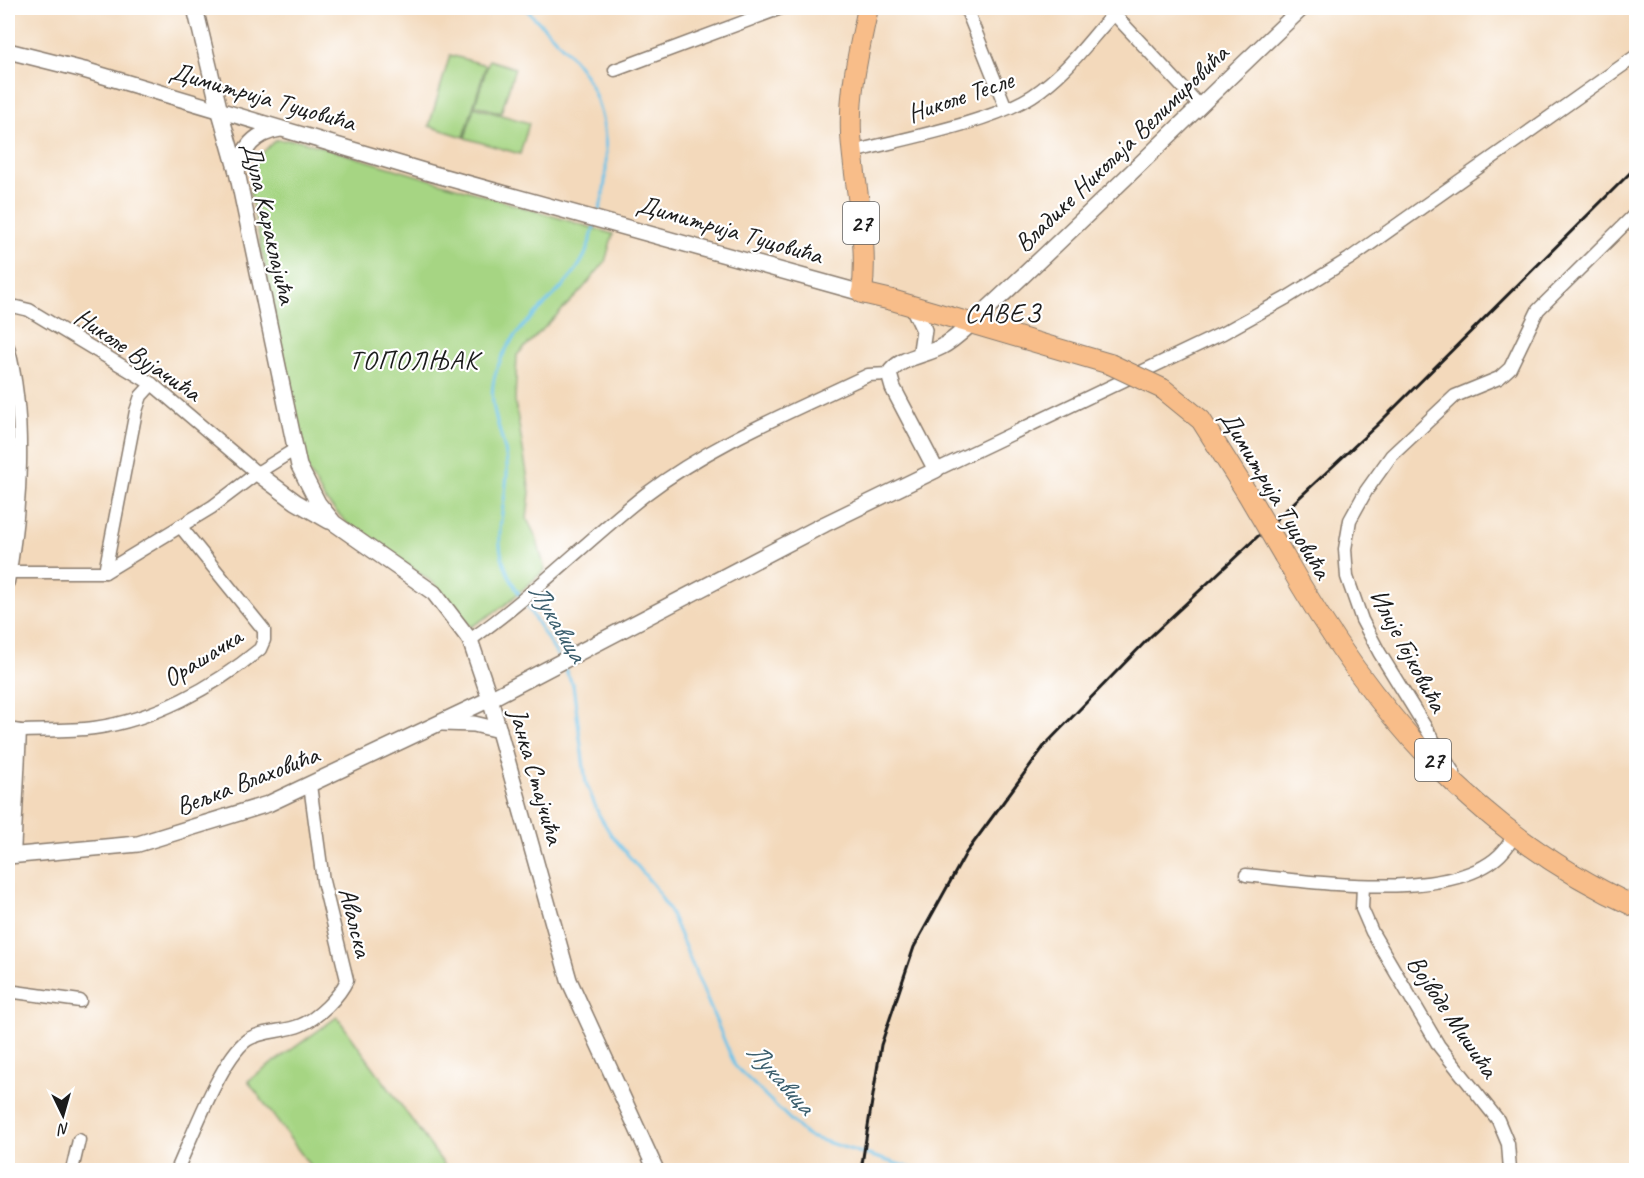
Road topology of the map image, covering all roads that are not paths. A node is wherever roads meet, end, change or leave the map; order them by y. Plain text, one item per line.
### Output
1 (195, 8) edge
2 (781, 8) edge
3 (867, 8) edge
4 (966, 8) edge
5 (1302, 8) edge
6 (1116, 10) edge
7 (8, 51) edge
8 (1636, 56) edge
9 (615, 70) dead end
10 (1199, 105) junction
11 (1006, 108) junction
12 (220, 112) junction
13 (282, 129) junction
14 (852, 152) junction
15 (237, 172) junction
16 (1636, 213) edge
17 (862, 293) junction
18 (8, 305) edge
19 (914, 307) junction
20 (972, 323) junction
21 (8, 346) edge
22 (918, 353) junction
23 (889, 374) junction
24 (152, 384) junction
25 (294, 450) junction
26 (13, 455) edge
27 (936, 470) junction
28 (257, 473) junction
29 (334, 523) junction
30 (180, 526) junction
31 (105, 572) junction
32 (8, 575) edge
33 (470, 640) junction
34 (490, 699) junction
35 (436, 723) junction
36 (14, 730) edge
37 (499, 730) junction
38 (310, 785) junction
39 (1461, 789) junction
40 (1513, 836) junction
41 (11, 856) edge
42 (1246, 875) dead end
43 (1363, 886) junction
44 (1636, 906) edge
45 (8, 991) edge
46 (80, 1001) dead end
47 (79, 1140) dead end
48 (72, 1170) edge
49 (177, 1170) edge
50 (656, 1170) edge
51 (1510, 1170) edge

1 - 12 street, Дула Караклајића
2 - 9 street
3 - 14 main road, 27
4 - 11 street
5 - 10 street, Владике Николаја Велимировића
6 - 10 street
6 - 11 street, Николе Тесле
7 - 12 street, Димитрија Туцовића
8 - 27 street
10 - 20 street, Владике Николаја Велимировића
11 - 14 street, Николе Тесле
12 - 13 street, Димитрија Туцовића
12 - 15 street, Дула Караклајића
13 - 15 street
13 - 17 street, Димитрија Туцовића
14 - 17 main road, 27
15 - 25 street, Дула Караклајића
16 - 39 street, Илије Гојковића
17 - 19 main road, Димитрија Туцовића / 27
18 - 24 street, Николе Вујачића
19 - 20 main road, Димитрија Туцовића / 27
19 - 22 street
20 - 22 street
20 - 39 main road, Димитрија Туцовића / 27, bridge
21 - 26 street
22 - 23 street
23 - 27 street
23 - 33 street
24 - 28 street, Николе Вујачића
24 - 31 street
25 - 28 street
25 - 29 street, Јанка Стајчића
26 - 32 street
27 - 34 street, Вељка Влаховића
28 - 29 street
28 - 30 street
29 - 33 street, Јанка Стајчића
30 - 31 street
30 - 36 street, Орашачка
31 - 32 street
33 - 34 street, Јанка Стајчића
34 - 35 street, Вељка Влаховића
34 - 37 street, Јанка Стајчића
35 - 37 street
35 - 38 street, Вељка Влаховића
36 - 41 street
37 - 50 street, Јанка Стајчића
38 - 41 street, Вељка Влаховића
38 - 49 street, Авалска
39 - 40 main road, Димитрија Туцовића / 27
40 - 43 street
40 - 44 main road, Димитрија Туцовића / 27
42 - 43 street
43 - 51 street, Војводе Мишића
45 - 46 street
47 - 48 street

